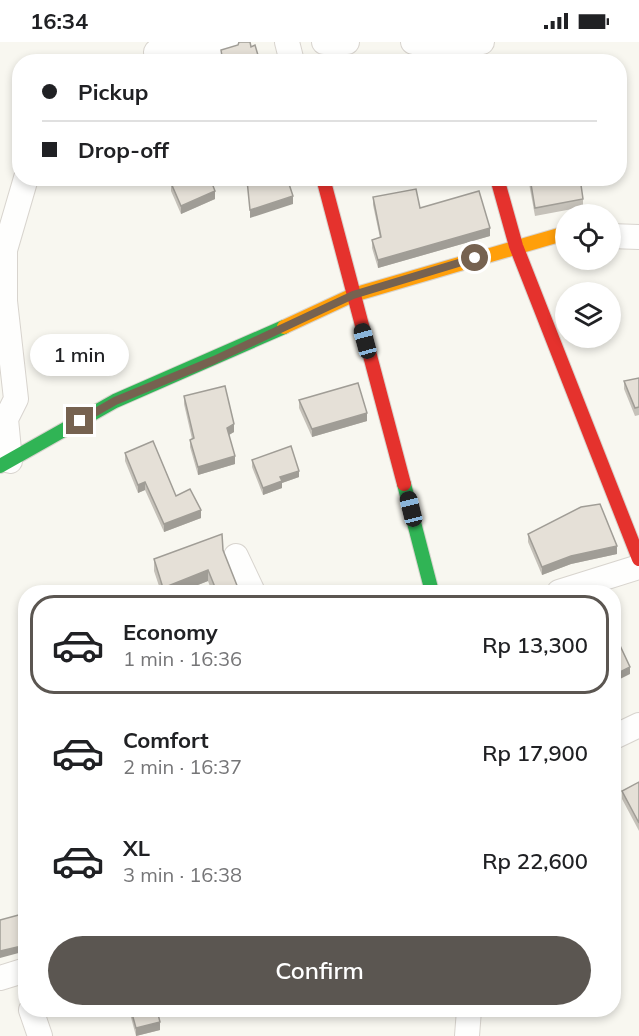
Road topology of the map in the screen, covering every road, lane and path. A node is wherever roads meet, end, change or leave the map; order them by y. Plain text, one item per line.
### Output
1 (229, 42) edge
2 (324, 42) edge
3 (347, 42) edge
4 (413, 42) edge
5 (469, 49) edge
6 (156, 52) dead end
7 (24, 186) edge
8 (325, 186) edge
9 (499, 186) edge
10 (555, 236) edge
11 (621, 236) edge
12 (639, 237) edge
13 (516, 246) junction
14 (353, 295) junction
15 (5, 463) edge
16 (236, 556) dead end
17 (639, 559) edge
18 (639, 567) edge
19 (250, 585) edge
20 (430, 585) edge
21 (581, 585) edge
22 (639, 725) edge
23 (621, 734) edge
24 (33, 1017) edge
25 (468, 1017) edge
26 (40, 1036) edge
27 (467, 1036) edge

1 - 6 street
2 - 3 street
4 - 5 street
7 - 15 street
8 - 14 street
9 - 13 street
10 - 13 street
11 - 12 street
13 - 14 street
13 - 17 street
14 - 15 street
14 - 20 street
16 - 19 street
18 - 21 street
22 - 23 street
24 - 26 street
25 - 27 street

